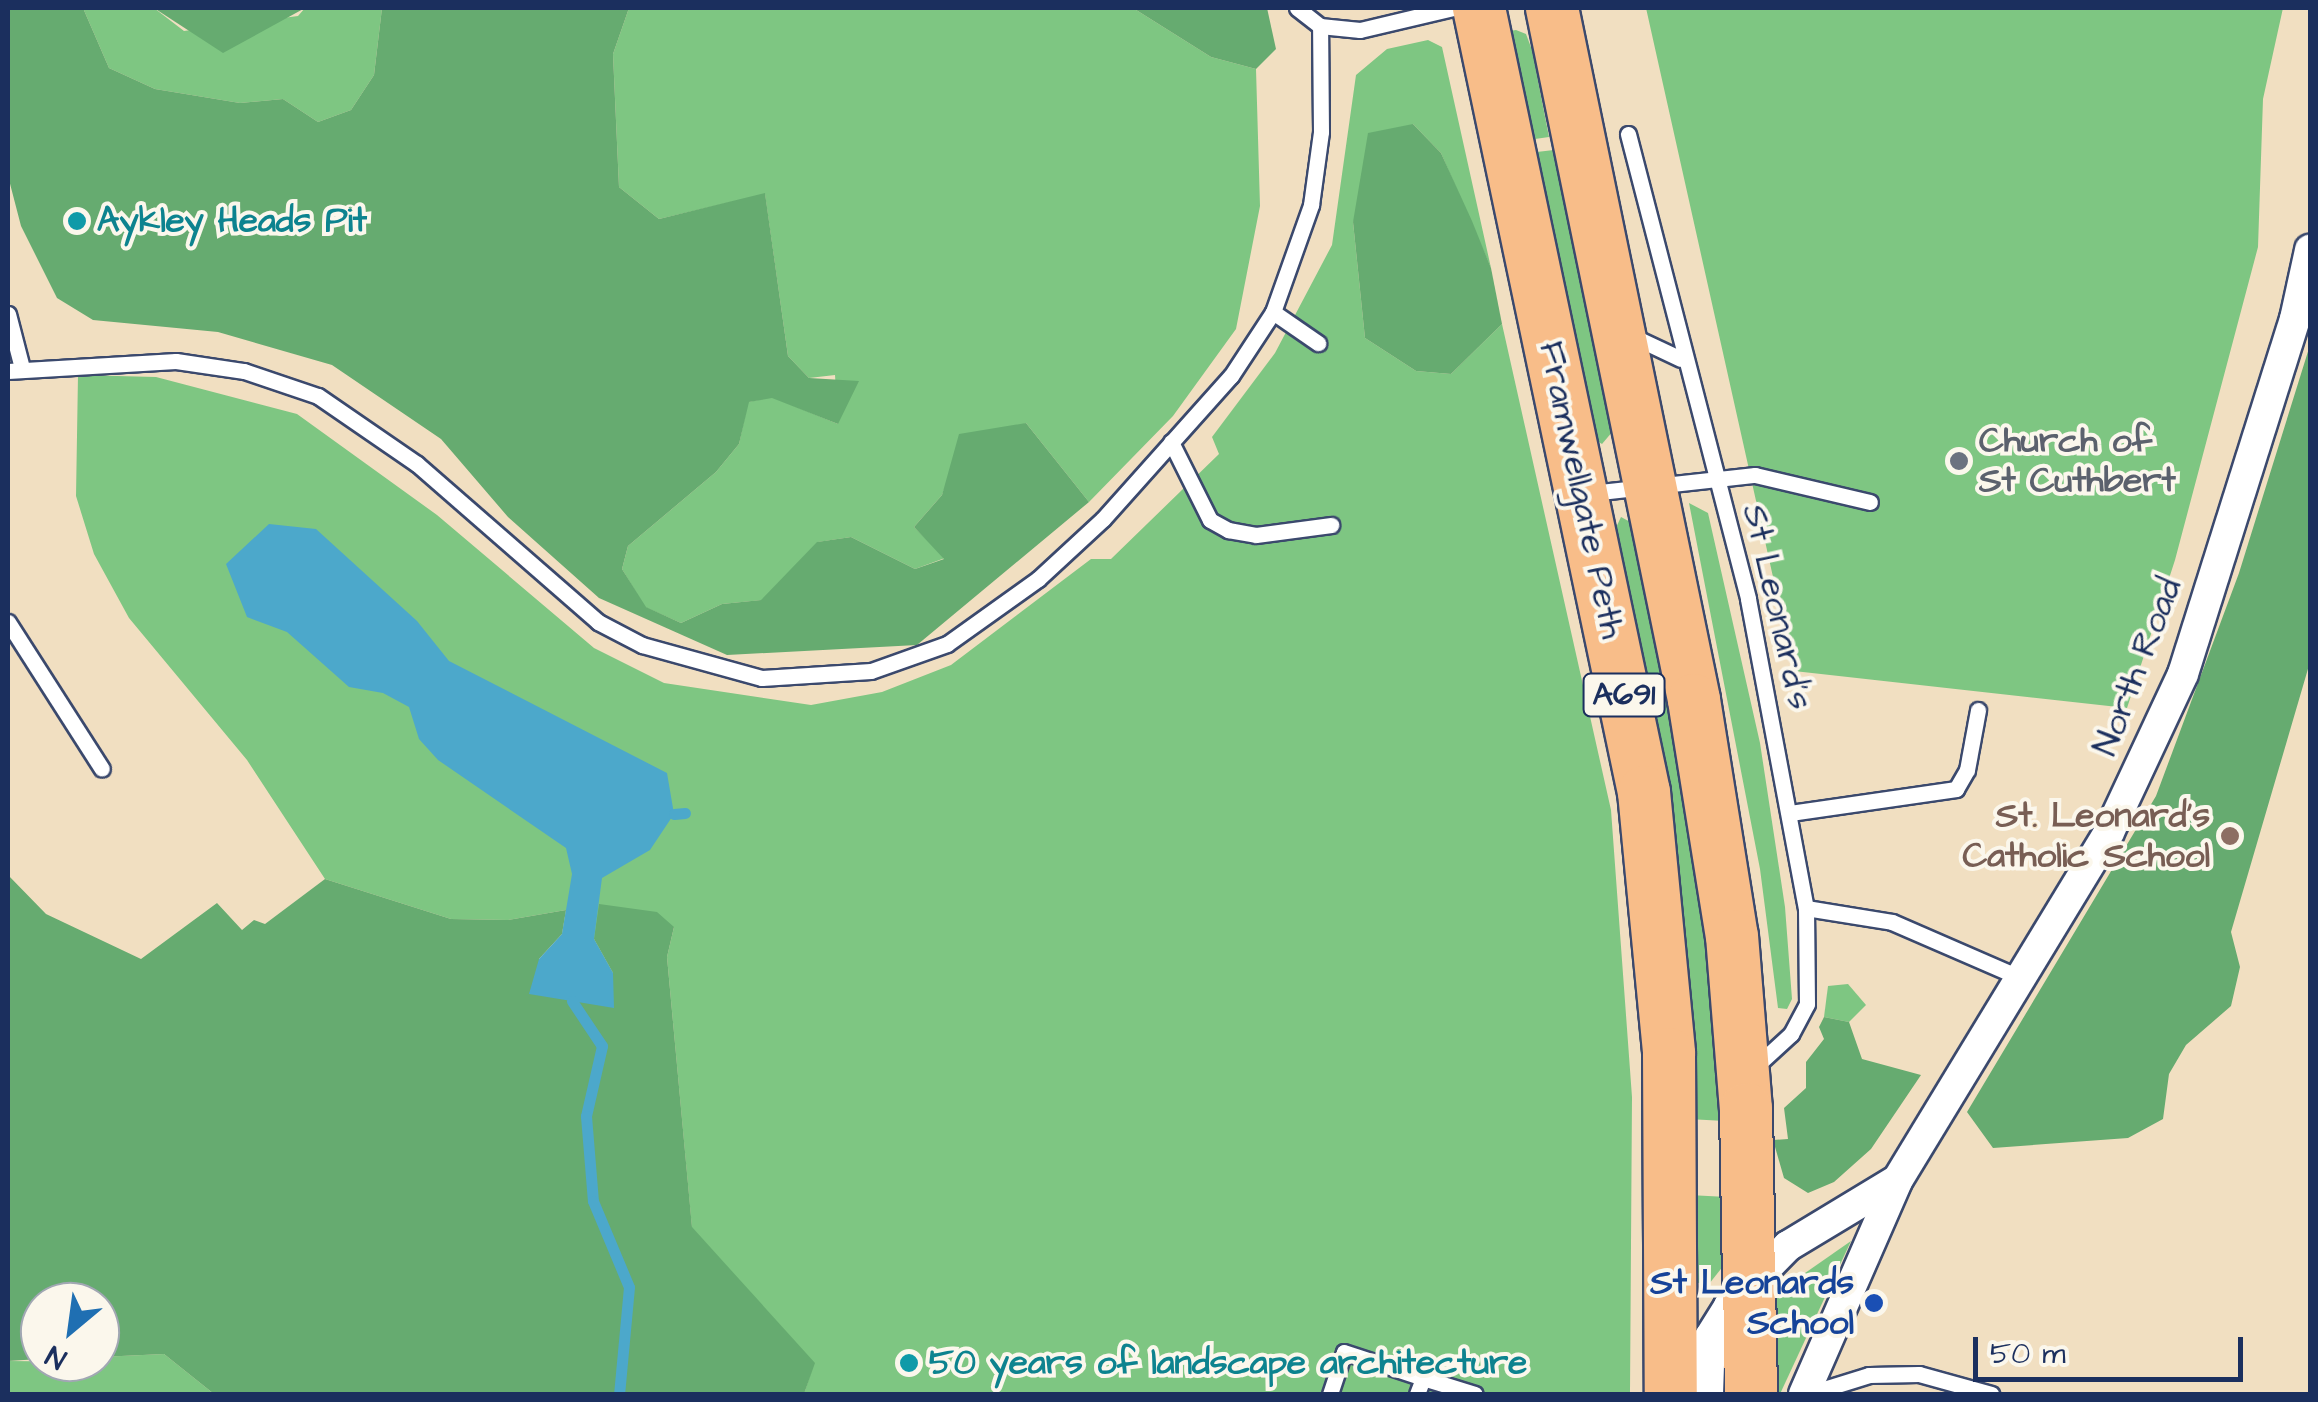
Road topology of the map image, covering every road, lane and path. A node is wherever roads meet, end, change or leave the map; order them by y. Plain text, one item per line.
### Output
1 (1297, 8) edge
2 (1454, 8) edge
3 (1479, 8) edge
4 (1552, 8) edge
5 (1320, 26) junction
6 (1628, 134) dead end
7 (2310, 250) edge
8 (1273, 312) junction
9 (8, 314) edge
10 (1616, 330) junction
11 (1318, 343) dead end
12 (1681, 358) junction
13 (15, 369) edge
14 (1171, 442) junction
15 (1716, 476) junction
16 (1649, 486) junction
17 (1582, 494) junction
18 (1870, 502) dead end
19 (1331, 525) dead end
20 (8, 622) edge
21 (1978, 710) dead end
22 (102, 769) dead end
23 (1790, 813) junction
24 (1806, 908) junction
25 (2022, 978) junction
26 (1743, 1077) junction
27 (1896, 1180) junction
28 (1750, 1284) junction
29 (1423, 1378) junction
30 (1330, 1394) edge
31 (1418, 1394) edge
32 (1474, 1394) edge
33 (1671, 1394) edge
34 (1708, 1394) edge
35 (1751, 1394) edge
36 (1806, 1394) edge
37 (1990, 1394) edge

1 - 5 lane
2 - 5 lane
3 - 17 highway, Framwellgate Peth / A691
4 - 10 highway, Framwellgate Peth / A691
5 - 8 lane
6 - 12 lane, St Leonard's
7 - 25 street, North Road
8 - 11 lane
8 - 14 lane
9 - 13 lane
10 - 12 lane
10 - 16 highway, Framwellgate Peth / A691
12 - 15 lane, St Leonard's
13 - 14 lane
14 - 19 lane
15 - 16 lane
15 - 18 lane
15 - 23 lane, St Leonard's
16 - 17 lane
16 - 26 highway, Framwellgate Peth / A691
17 - 33 highway, Framwellgate Peth / A691
20 - 22 lane
21 - 23 lane
23 - 24 lane, St Leonard's
24 - 25 lane
24 - 26 lane, St Leonard's
25 - 27 street, North Road
26 - 28 highway, Framwellgate Peth / A691
27 - 28 street, North Road
27 - 36 street, North Road
28 - 34 street, North Road
28 - 35 highway, Framwellgate Peth / A691
29 - 30 lane
29 - 31 lane
29 - 32 lane
36 - 37 lane

